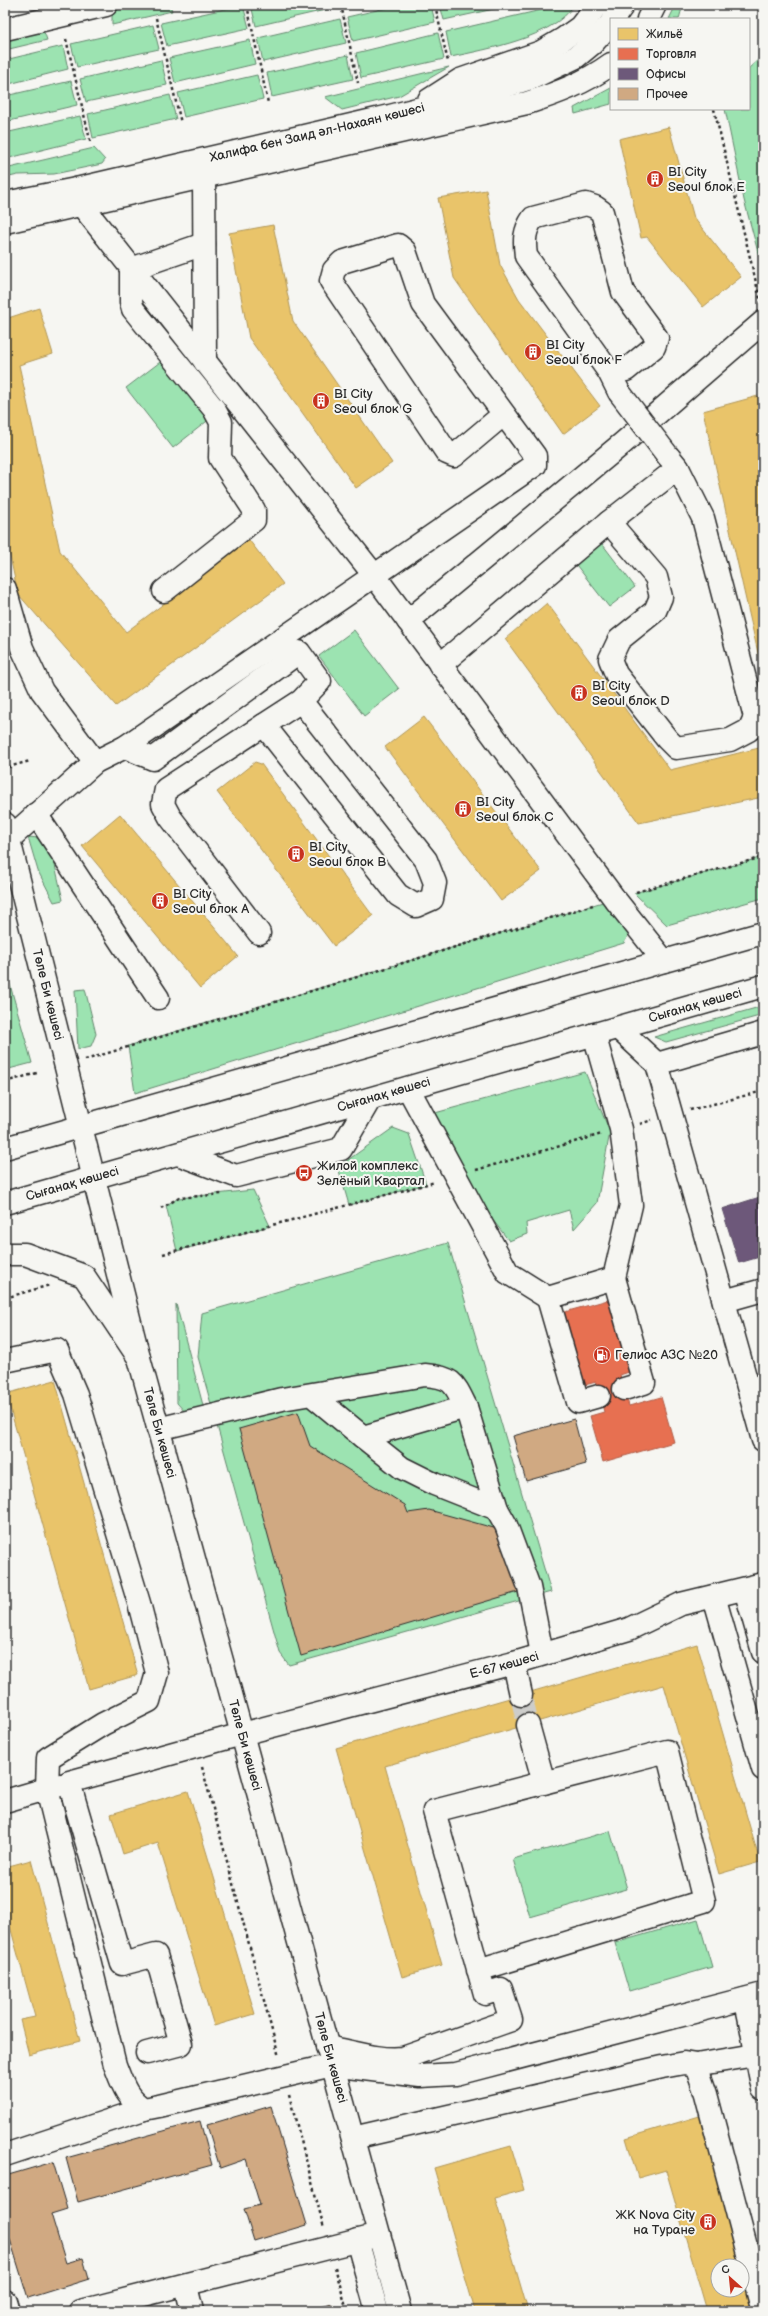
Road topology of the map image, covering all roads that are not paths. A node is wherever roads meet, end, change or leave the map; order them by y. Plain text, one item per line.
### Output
1 (106, 5) edge
2 (597, 5) edge
3 (623, 5) edge
4 (655, 5) edge
5 (614, 18) edge
6 (648, 18) edge
7 (610, 24) edge
8 (5, 29) edge
9 (610, 65) edge
10 (390, 116) junction
11 (204, 175) junction
12 (5, 189) edge
13 (72, 195) junction
14 (5, 203) edge
15 (5, 222) edge
16 (204, 244) junction
17 (131, 269) junction
18 (763, 322) edge
19 (205, 362) junction
20 (610, 372) junction
21 (504, 414) junction
22 (673, 462) junction
23 (609, 522) junction
24 (374, 575) junction
25 (5, 589) edge
26 (164, 592) dead end
27 (408, 621) junction
28 (440, 665) junction
29 (301, 701) junction
30 (264, 725) junction
31 (125, 747) junction
32 (95, 762) junction
33 (36, 814) junction
34 (7, 832) edge
35 (259, 933) dead end
36 (763, 933) edge
37 (664, 962) junction
38 (763, 986) edge
39 (158, 998) dead end
40 (618, 1028) junction
41 (763, 1033) edge
42 (594, 1034) junction
43 (657, 1064) junction
44 (408, 1088) junction
45 (370, 1099) junction
46 (81, 1127) junction
47 (5, 1148) edge
48 (178, 1154) junction
49 (94, 1178) junction
50 (5, 1203) edge
51 (5, 1254) edge
52 (614, 1278) junction
53 (763, 1290) edge
54 (548, 1298) junction
55 (724, 1301) junction
56 (138, 1358) junction
57 (5, 1361) edge
58 (624, 1389) dead end
59 (312, 1395) junction
60 (599, 1396) dead end
61 (466, 1407) junction
62 (158, 1429) junction
63 (363, 1437) junction
64 (763, 1440) edge
65 (497, 1509) junction
66 (754, 1586) edge
67 (714, 1596) junction
68 (763, 1652) edge
69 (542, 1654) junction
70 (514, 1663) junction
71 (521, 1695) tunnel mouth
72 (528, 1724) tunnel mouth
73 (242, 1734) junction
74 (763, 1769) edge
75 (69, 1782) junction
76 (544, 1782) junction
77 (47, 1789) junction
78 (5, 1801) edge
79 (478, 1970) junction
80 (754, 1997) edge
81 (147, 2053) dead end
82 (330, 2056) junction
83 (755, 2056) junction
84 (696, 2065) junction
85 (763, 2089) edge
86 (144, 2109) junction
87 (353, 2138) junction
88 (5, 2155) edge
89 (379, 2234) junction
90 (357, 2240) junction
91 (186, 2286) junction
92 (5, 2301) edge
93 (8, 2311) edge
94 (81, 2311) edge
95 (192, 2311) edge
96 (377, 2311) edge
97 (400, 2311) edge
98 (763, 2311) edge

1 - 8 street
2 - 10 street
3 - 5 street
4 - 6 street
7 - 10 street, Халифа бен Заид әл-Нахаян көшесі
9 - 11 street, Халифа бен Заид әл-Нахаян көшесі
10 - 13 street, Халифа бен Заид әл-Нахаян көшесі
11 - 13 street, Халифа бен Заид әл-Нахаян көшесі
11 - 16 street
12 - 13 street
13 - 14 street, Халифа бен Заид әл-Нахаян көшесі
13 - 15 street, Халифа бен Заид әл-Нахаян көшесі
13 - 17 street
16 - 17 street
16 - 19 street
17 - 19 street
17 - 26 street
18 - 27 street
19 - 24 street
20 - 20 street
20 - 22 street, bridge
21 - 21 street
21 - 24 street
22 - 23 street
22 - 23 street
23 - 28 street
24 - 27 street
24 - 31 street
25 - 32 street
27 - 28 street
28 - 37 street
29 - 30 street
29 - 30 street
29 - 31 street
30 - 35 street
31 - 32 street
32 - 33 street
33 - 34 street
33 - 39 street
34 - 46 street, Төле Би көшесі
36 - 37 street
37 - 46 street
38 - 40 street, Сығанақ көшесі
40 - 42 street, Сығанақ көшесі
40 - 43 street
41 - 43 street
42 - 44 street, Сығанақ көшесі
42 - 52 street
43 - 55 street
44 - 45 street, Сығанақ көшесі
44 - 54 street
45 - 48 street, Сығанақ көшесі
45 - 48 street
46 - 47 street
46 - 49 street, Төле Би көшесі
48 - 49 street, Сығанақ көшесі
49 - 50 street, Сығанақ көшесі
49 - 56 street, Төле Би көшесі
51 - 56 street
52 - 54 street
52 - 58 street
53 - 55 street
54 - 60 street
55 - 64 street
56 - 62 street, Төле Би көшесі
57 - 77 street
59 - 61 street
59 - 62 street
59 - 63 street
61 - 63 street
61 - 65 street
62 - 73 street, Төле Би көшесі
63 - 65 street
65 - 69 street
66 - 67 street, Е-67 көшесі
66 - 68 street
67 - 69 street, Е-67 көшесі
67 - 74 street
69 - 70 street, Е-67 көшесі
70 - 71 street
70 - 73 street, Е-67 көшесі
72 - 76 street
73 - 75 street, Е-67 көшесі
73 - 82 street, Төле Би көшесі
75 - 77 street, Е-67 көшесі
75 - 81 street
76 - 79 street
76 - 79 street
77 - 78 street, Е-67 көшесі
77 - 86 street
79 - 82 street
80 - 82 street
80 - 83 street
82 - 86 street
82 - 87 street, Төле Би көшесі
83 - 84 street
83 - 85 street
84 - 87 street
84 - 98 street
86 - 88 street
87 - 89 street, Төле Би көшесі
89 - 90 street
89 - 97 street, Төле Би көшесі
90 - 91 street
90 - 96 street
91 - 94 street
91 - 95 street
92 - 93 street

